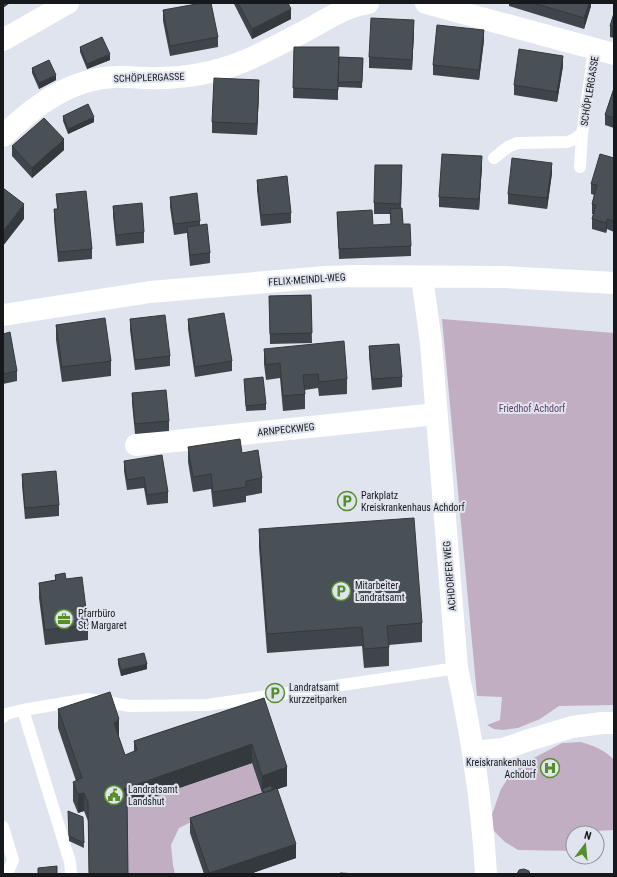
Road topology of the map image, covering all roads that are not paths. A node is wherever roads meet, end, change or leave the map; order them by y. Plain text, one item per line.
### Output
1 (68, 3) edge
2 (368, 3) edge
3 (426, 3) edge
4 (3, 40) edge
5 (605, 51) edge
6 (582, 134) junction
7 (3, 136) edge
8 (494, 158) dead end
9 (580, 167) dead end
10 (422, 277) junction
11 (614, 283) edge
12 (3, 315) edge
13 (436, 414) junction
14 (136, 445) dead end
15 (457, 668) junction
16 (23, 710) junction
17 (3, 718) edge
18 (610, 728) edge
19 (473, 752) junction
20 (3, 827) edge
21 (6, 874) edge
22 (71, 874) edge
23 (486, 874) edge

1 - 4 street
2 - 7 street, SCHÖPLERGASSE
3 - 5 street, SCHÖPLERGASSE
5 - 6 lane, SCHÖPLERGASSE
6 - 8 lane, SCHÖPLERGASSE
6 - 9 lane
10 - 11 street, FELIX-MEINDL-WEG
10 - 12 street, FELIX-MEINDL-WEG
10 - 13 street, ACHDORFER WEG
13 - 14 street, ARNPECKWEG
13 - 15 street, ACHDORFER WEG
15 - 16 lane
15 - 19 street, ACHDORFER WEG
16 - 17 lane
16 - 22 lane
18 - 19 street
19 - 23 street, ACHDORFER WEG
20 - 21 lane

